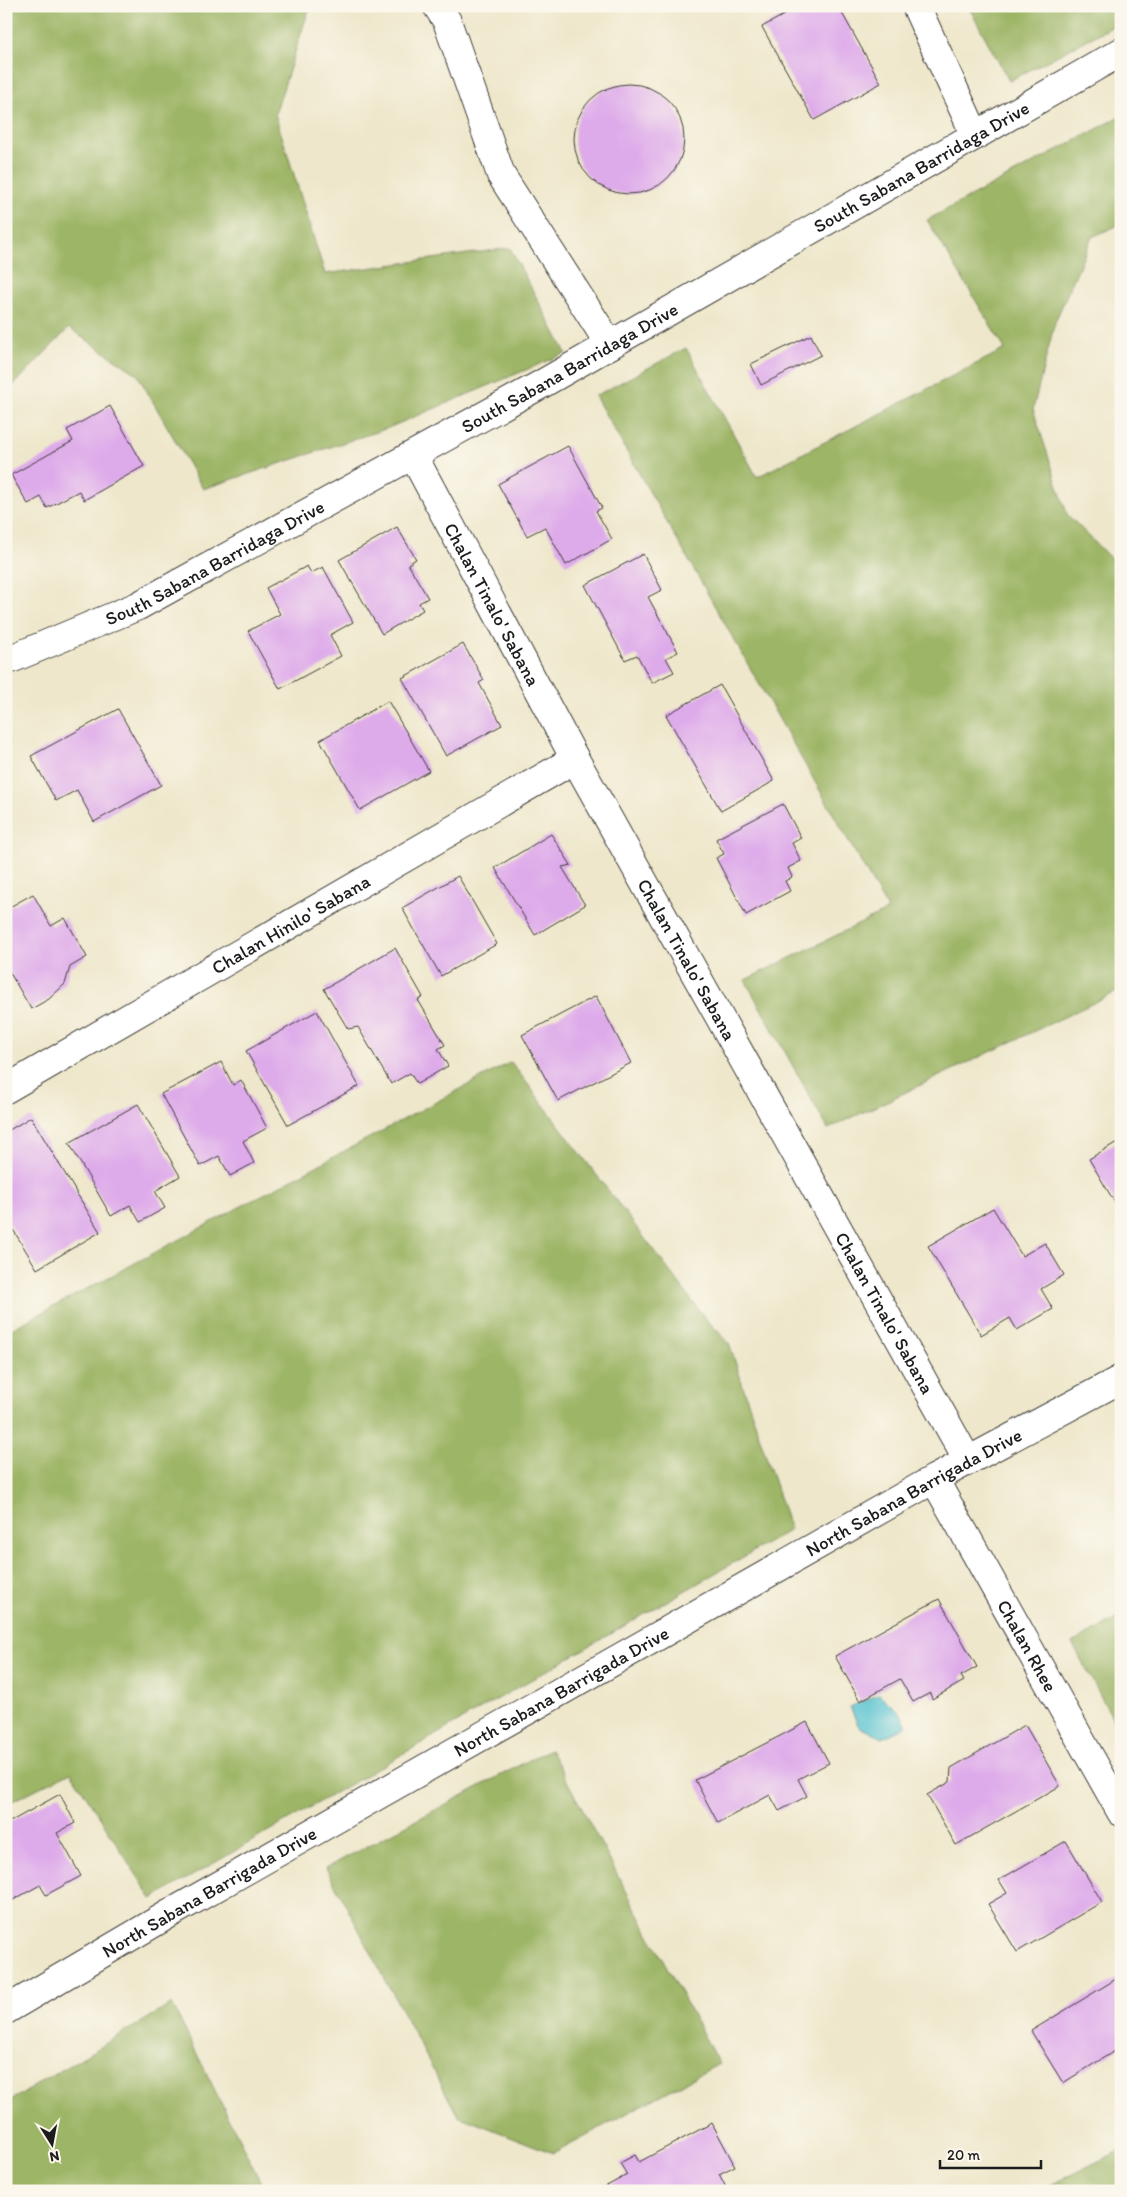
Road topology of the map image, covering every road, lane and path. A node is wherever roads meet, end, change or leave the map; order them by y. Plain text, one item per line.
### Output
1 (437, 6) edge
2 (916, 6) edge
3 (1121, 52) edge
4 (975, 135) junction
5 (610, 346) junction
6 (413, 455) junction
7 (6, 661) edge
8 (575, 759) junction
9 (6, 1089) edge
10 (1121, 1380) edge
11 (968, 1461) junction
12 (934, 1479) junction
13 (1121, 1812) edge
14 (6, 2010) edge

1 - 5 main road
2 - 4 main road
3 - 4 main road, South Sabana Barridaga Drive
4 - 5 main road, South Sabana Barridaga Drive
5 - 6 main road, South Sabana Barridaga Drive
6 - 7 main road, South Sabana Barridaga Drive
6 - 8 main road, Chalan Tinalo' Sabana
8 - 9 main road, Chalan Hinilo' Sabana
8 - 11 main road, Chalan Tinalo' Sabana
10 - 11 main road, North Sabana Barrigada Drive
11 - 12 main road, North Sabana Barrigada Drive
12 - 13 main road, Chalan Rhee
12 - 14 main road, North Sabana Barrigada Drive

